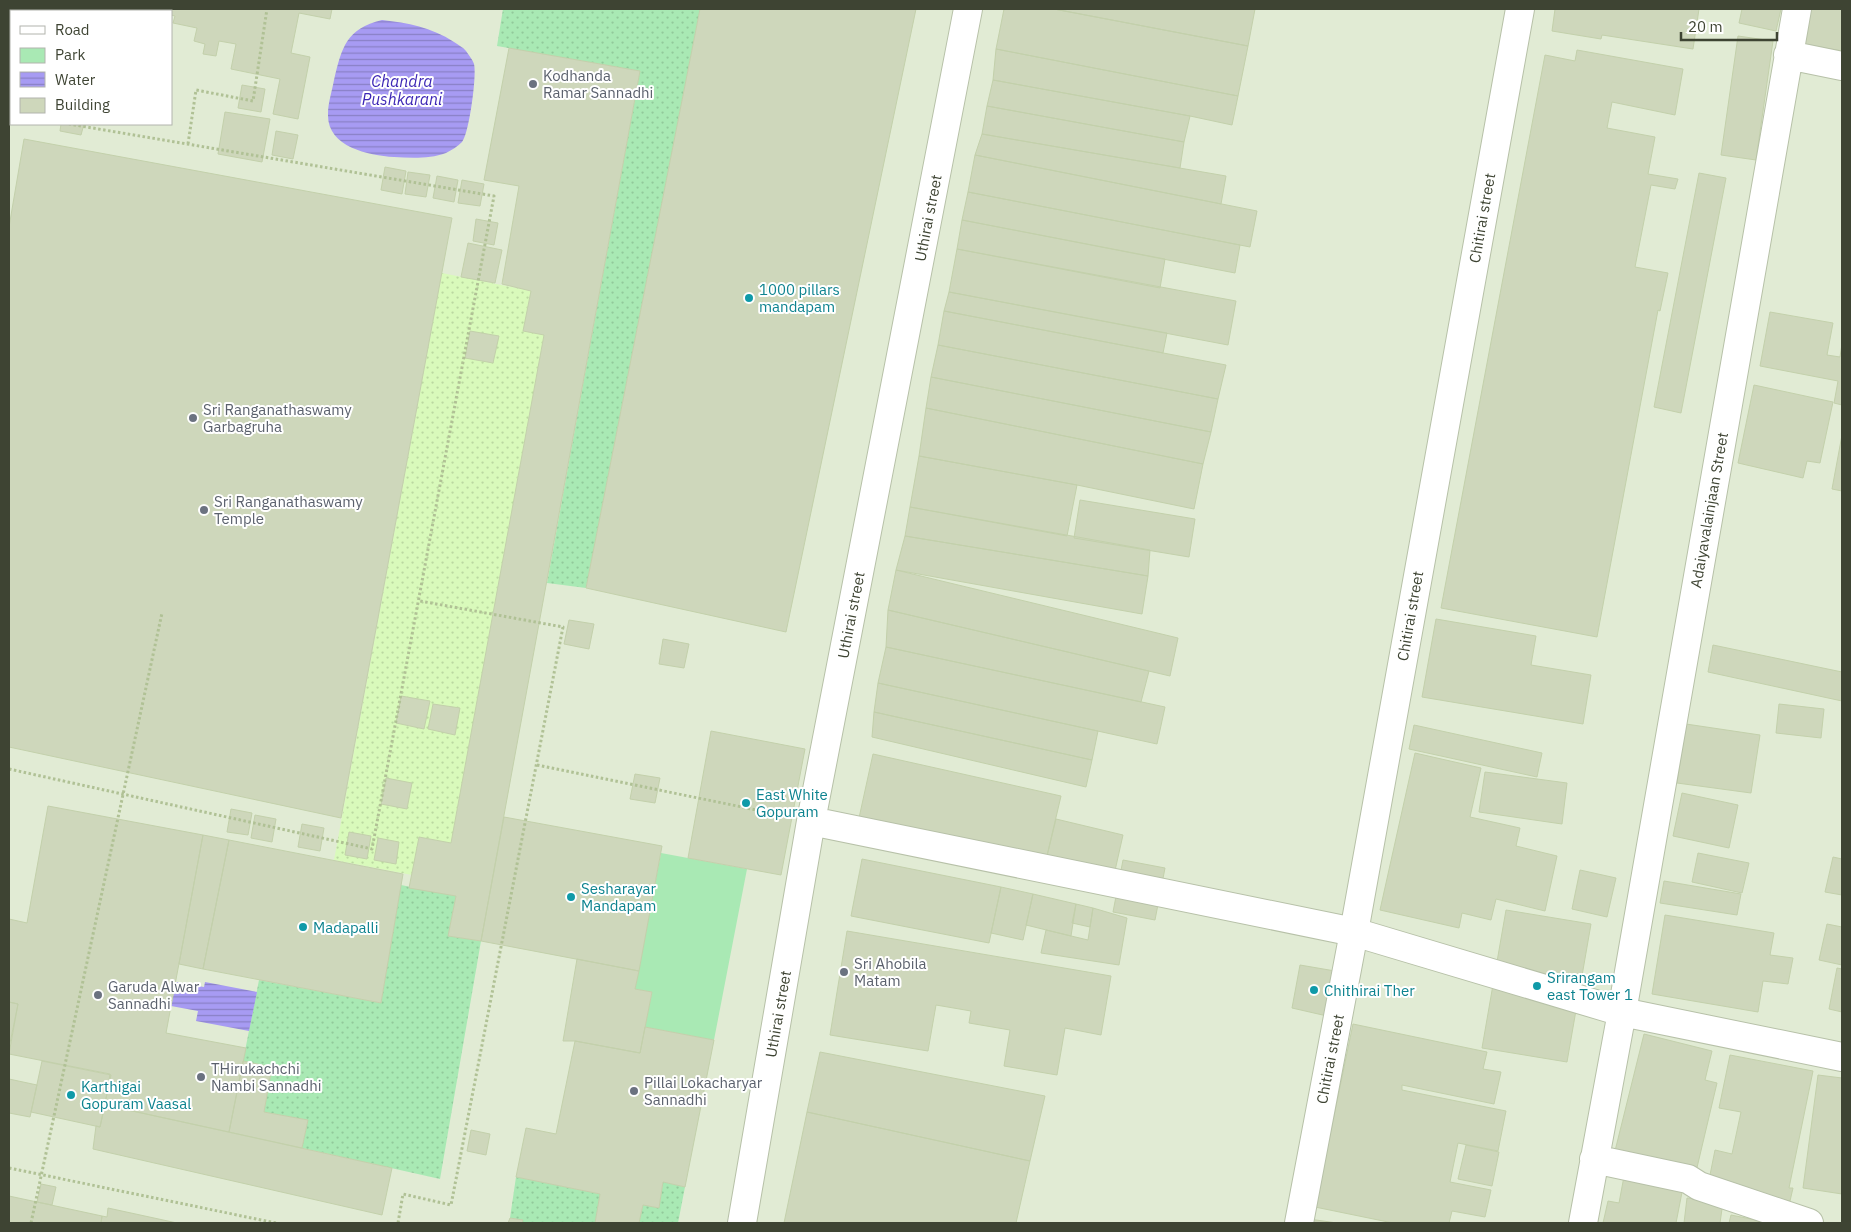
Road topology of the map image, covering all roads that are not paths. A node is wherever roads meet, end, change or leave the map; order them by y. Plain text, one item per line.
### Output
1 (968, 9) edge
2 (1520, 9) edge
3 (1797, 9) edge
4 (1788, 55) junction
5 (1842, 66) edge
6 (811, 821) junction
7 (1354, 932) junction
8 (1622, 1012) junction
9 (1842, 1057) edge
10 (1594, 1159) junction
11 (742, 1223) edge
12 (1299, 1223) edge
13 (1582, 1223) edge
14 (1809, 1223) edge

1 - 6 street, Uthirai street
2 - 7 street, Chitirai street
3 - 4 street, Adaiyavalainjaan Street
4 - 5 street
4 - 8 street, Adaiyavalainjaan Street
6 - 7 street
6 - 11 street, Uthirai street
7 - 8 street
7 - 12 street, Chitirai street
8 - 9 street
8 - 10 street, Adaiyavalainjaan Street
10 - 13 street, Adaiyavalainjaan Street
10 - 14 street

